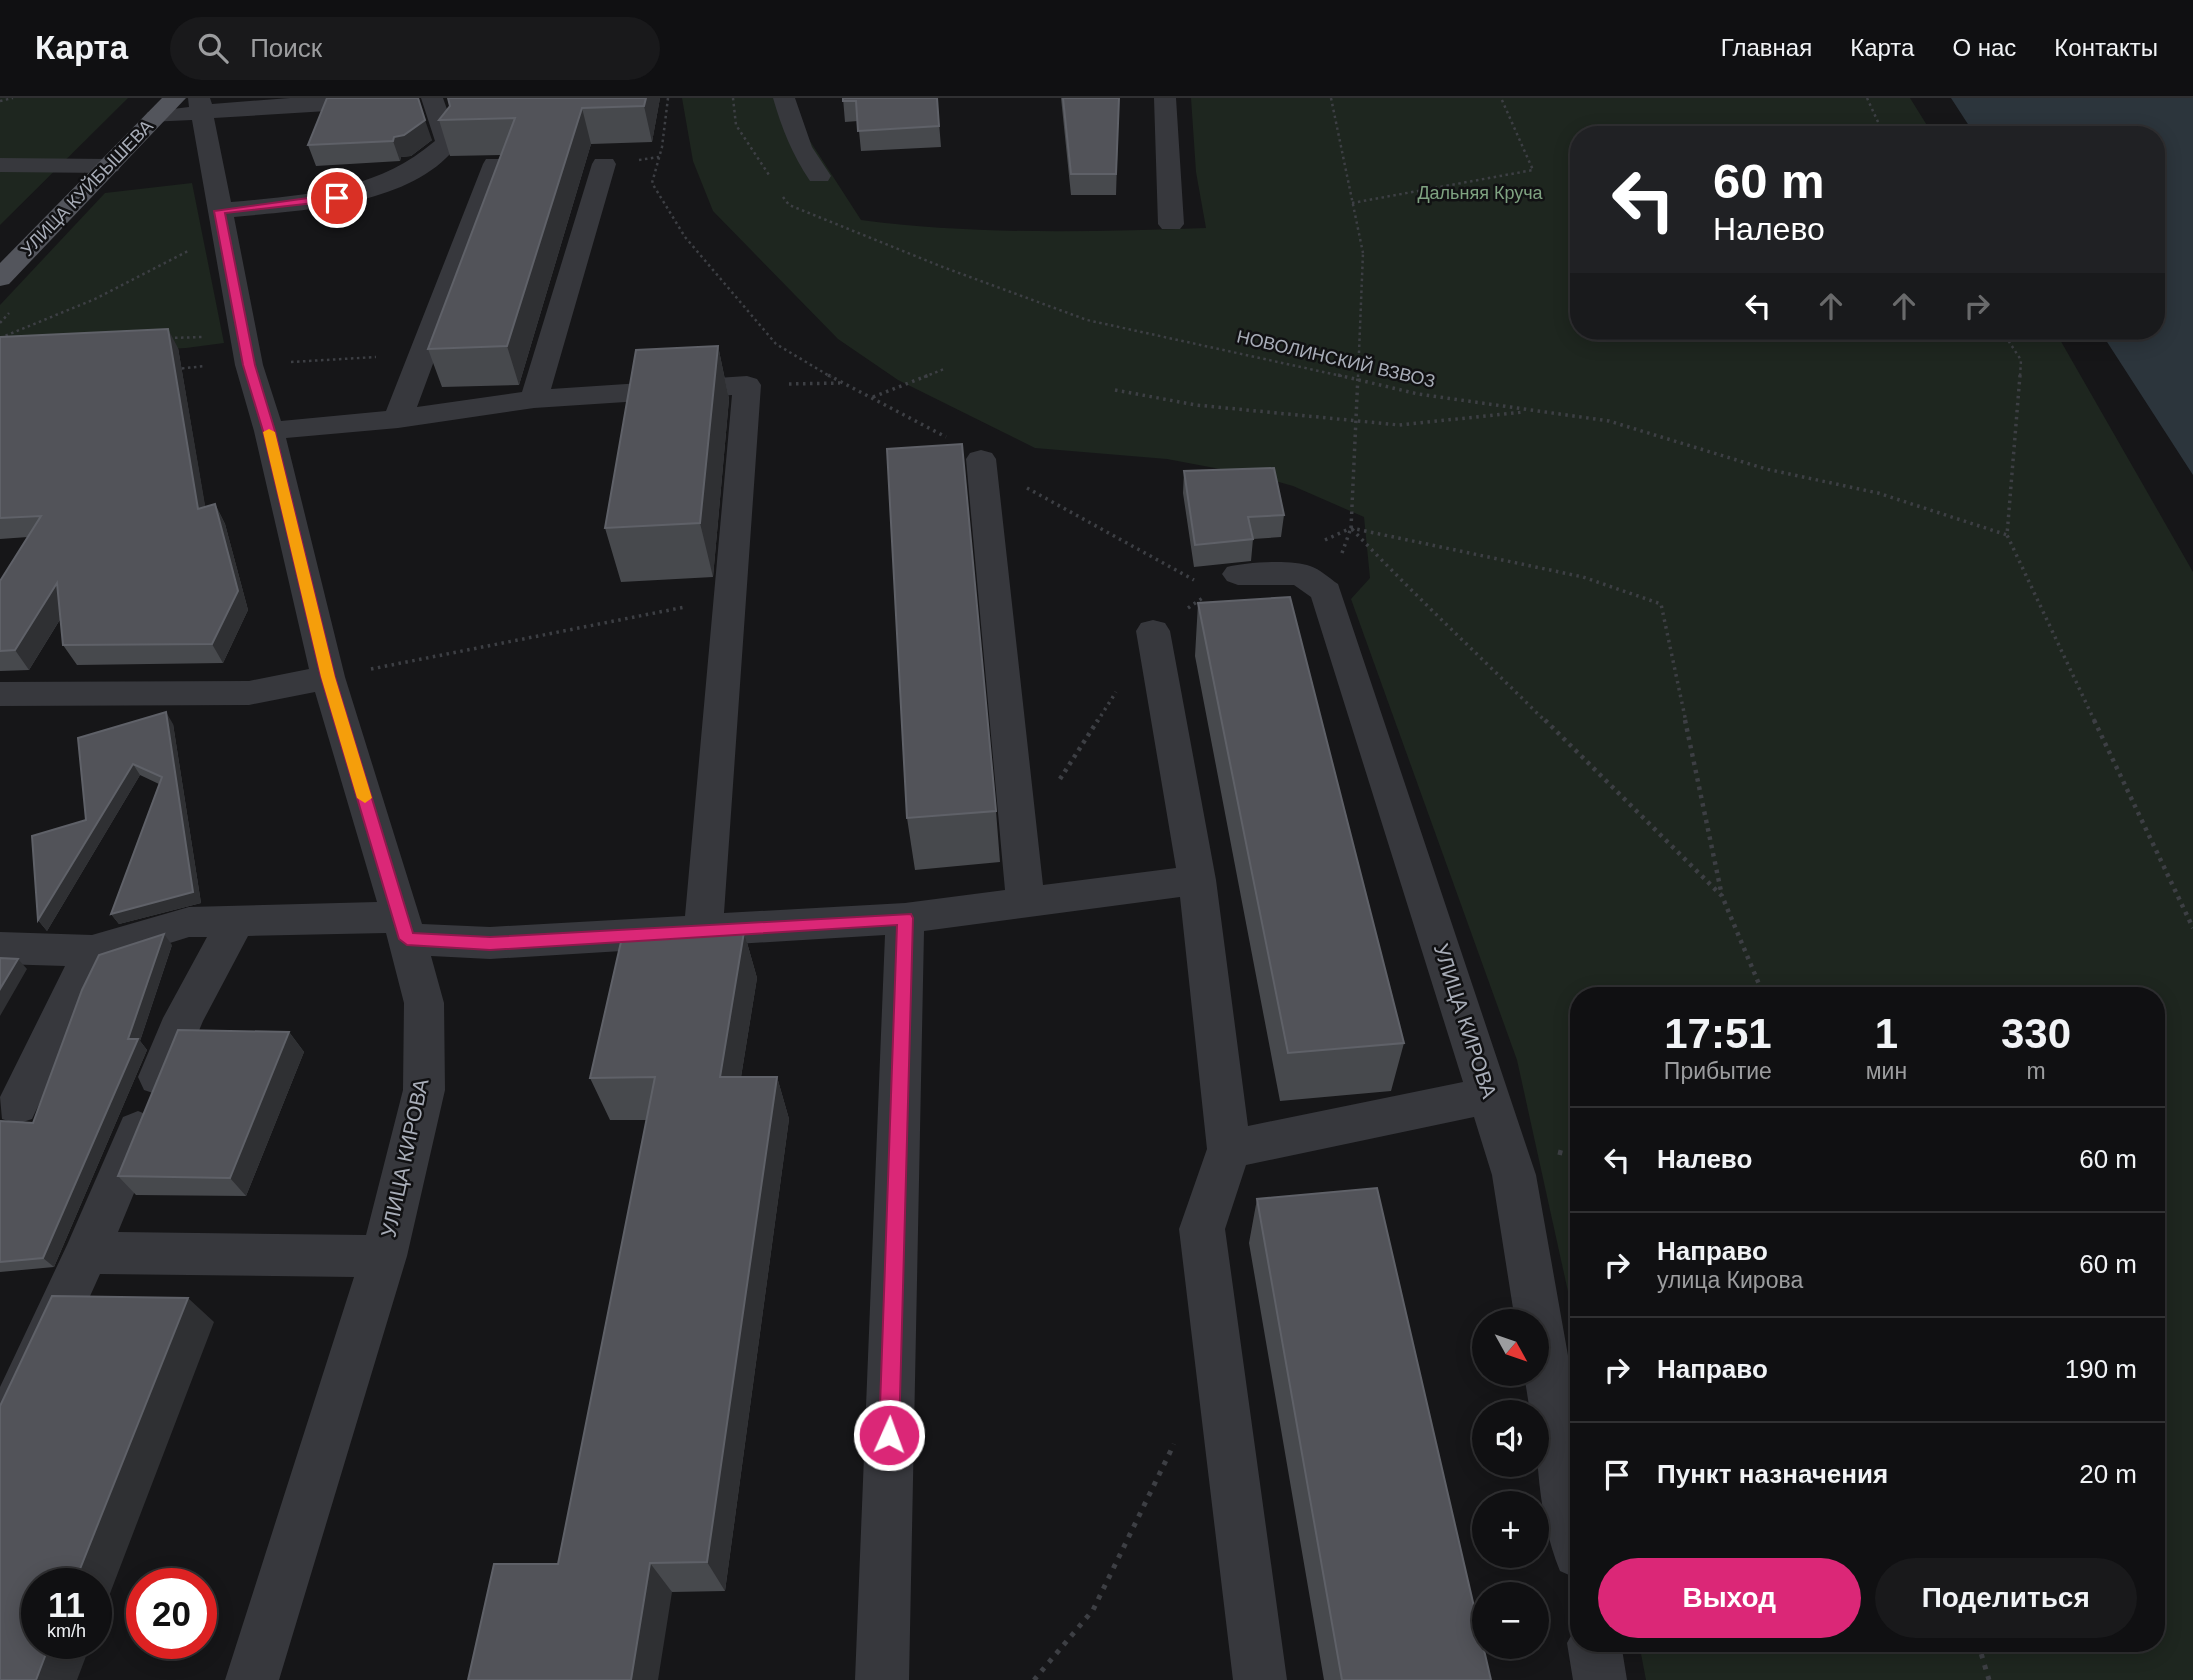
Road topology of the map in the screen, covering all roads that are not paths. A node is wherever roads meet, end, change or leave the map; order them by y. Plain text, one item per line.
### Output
1 (433, 98) edge
2 (784, 98) edge
3 (1165, 98) edge
4 (399, 100) edge
5 (193, 102) edge
6 (495, 164) edge
7 (604, 164) road end
8 (0, 166) edge
9 (109, 166) junction
10 (819, 176) dead end
11 (219, 211) junction
12 (1171, 224) dead end
13 (0, 278) edge
14 (534, 399) junction
15 (398, 419) junction
16 (269, 431) junction
17 (981, 459) road end
18 (1226, 582) road end
19 (1153, 631) road end
20 (328, 677) junction
21 (0, 694) edge
22 (1197, 880) junction
23 (1026, 902) junction
24 (905, 918) junction
25 (236, 921) junction
26 (404, 928) junction
27 (703, 930) junction
28 (0, 948) edge
29 (92, 951) junction
30 (1489, 1095) junction
31 (17, 1106) dead end
32 (1229, 1149) junction
33 (87, 1253) junction
34 (384, 1256) junction
35 (0, 1441) edge
36 (1570, 1506) edge
37 (1595, 1652) edge
38 (252, 1680) edge
39 (882, 1680) edge
40 (1260, 1680) edge
41 (1600, 1680) edge

1 - 4 street
1 - 11 street
2 - 10 street
3 - 12 street
4 - 5 street
5 - 9 main road, УЛИЦА КУЙБЫШЕВА
5 - 11 street, УЛИЦА КИРОВА
6 - 15 street
7 - 14 street
8 - 9 street
9 - 13 main road, УЛИЦА КУЙБЫШЕВА
11 - 16 street, УЛИЦА КИРОВА
14 - 15 street
14 - 27 street
15 - 16 street
16 - 20 street, УЛИЦА КИРОВА
17 - 23 street
18 - 30 street, УЛИЦА КИРОВА
19 - 22 street
20 - 21 street
20 - 26 street, УЛИЦА КИРОВА
22 - 23 street
22 - 32 street
23 - 24 street
24 - 27 street
24 - 39 street
25 - 26 street
25 - 29 street
25 - 33 street
26 - 27 street
26 - 34 street, УЛИЦА КИРОВА
28 - 29 street
29 - 31 street
30 - 32 street
30 - 36 street, УЛИЦА КИРОВА
32 - 40 street
33 - 34 street
33 - 35 street
34 - 38 street, УЛИЦА КИРОВА
37 - 41 street

